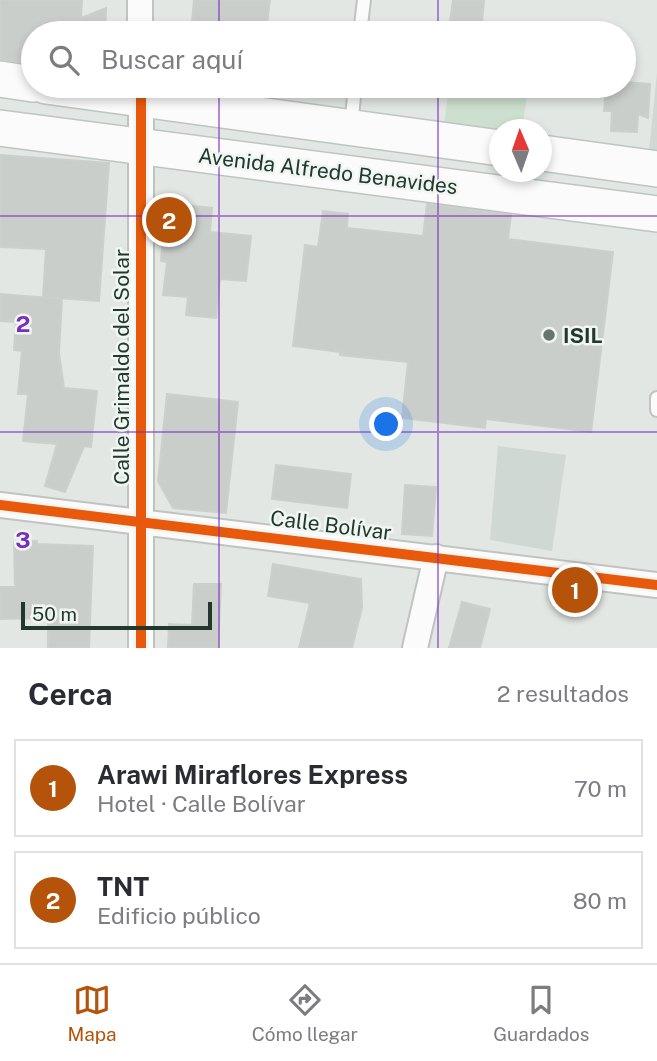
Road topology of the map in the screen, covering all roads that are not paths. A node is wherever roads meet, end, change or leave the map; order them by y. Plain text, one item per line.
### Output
1 (140, 0) edge
2 (364, 0) edge
3 (140, 21) edge
4 (361, 21) edge
5 (0, 79) edge
6 (21, 82) edge
7 (141, 98) edge
8 (177, 98) edge
9 (354, 98) edge
10 (351, 127) junction
11 (0, 128) edge
12 (140, 146) junction
13 (489, 147) edge
14 (552, 155) edge
15 (657, 169) edge
16 (657, 214) edge
17 (657, 398) edge
18 (657, 410) edge
19 (0, 505) edge
20 (141, 522) junction
21 (436, 557) junction
22 (657, 585) edge
23 (141, 648) edge
24 (415, 648) edge

1 - 3 street
2 - 4 lane
5 - 6 main road
7 - 12 street, Calle Grimaldo del Solar
8 - 10 main road
9 - 10 lane
10 - 13 main road
11 - 12 main road, Avenida Alfredo Benavides
12 - 16 main road, Avenida Alfredo Benavides
12 - 20 street, Calle Grimaldo del Solar
14 - 15 main road
17 - 18 lane
19 - 20 street, Calle Bolívar
20 - 21 street, Calle Bolívar
20 - 23 street, Calle Grimaldo del Solar
21 - 22 street, Calle Bolívar
21 - 24 street

